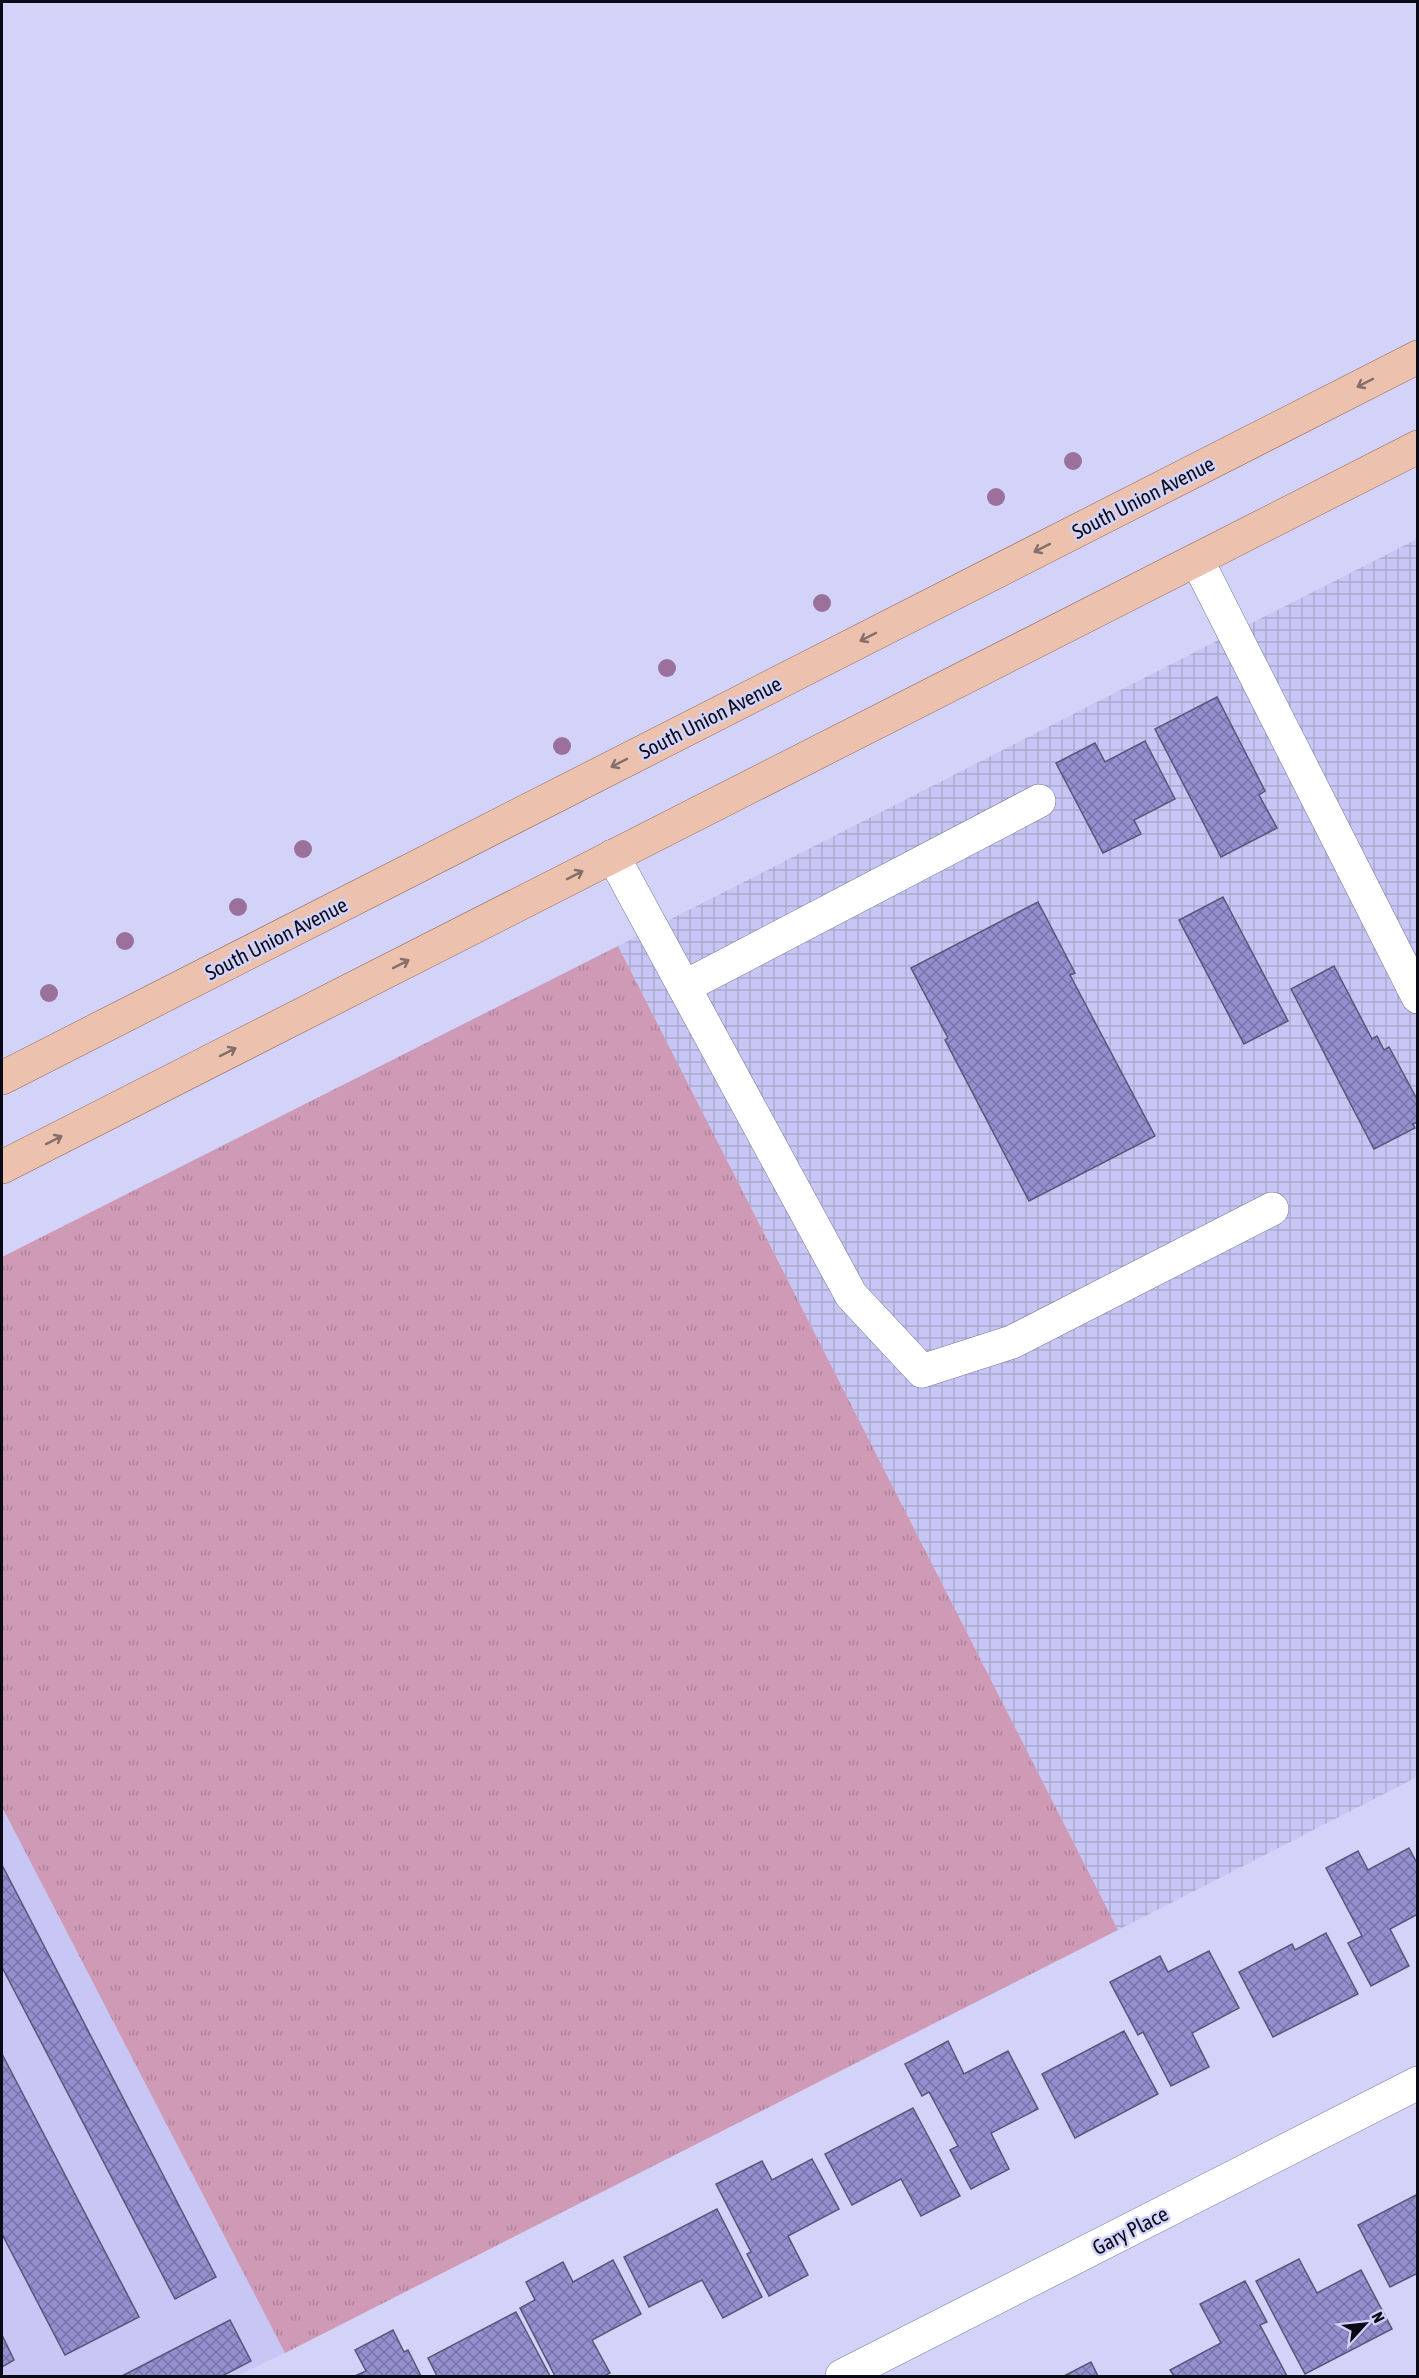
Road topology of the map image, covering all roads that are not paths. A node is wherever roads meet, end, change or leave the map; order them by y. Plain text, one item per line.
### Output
1 (1418, 357) edge
2 (1418, 447) edge
3 (1197, 560) junction
4 (1040, 801) dead end
5 (613, 856) junction
6 (684, 987) junction
7 (1418, 997) edge
8 (2, 1078) edge
9 (2, 1167) edge
10 (1272, 1209) dead end
11 (1418, 2083) edge
12 (842, 2376) edge

1 -> 8 main road, South Union Avenue
2 - 3 main road
3 - 5 main road
3 - 7 street
4 - 6 street
5 - 6 street
9 -> 5 main road
6 - 10 street
11 - 12 street, Gary Place

